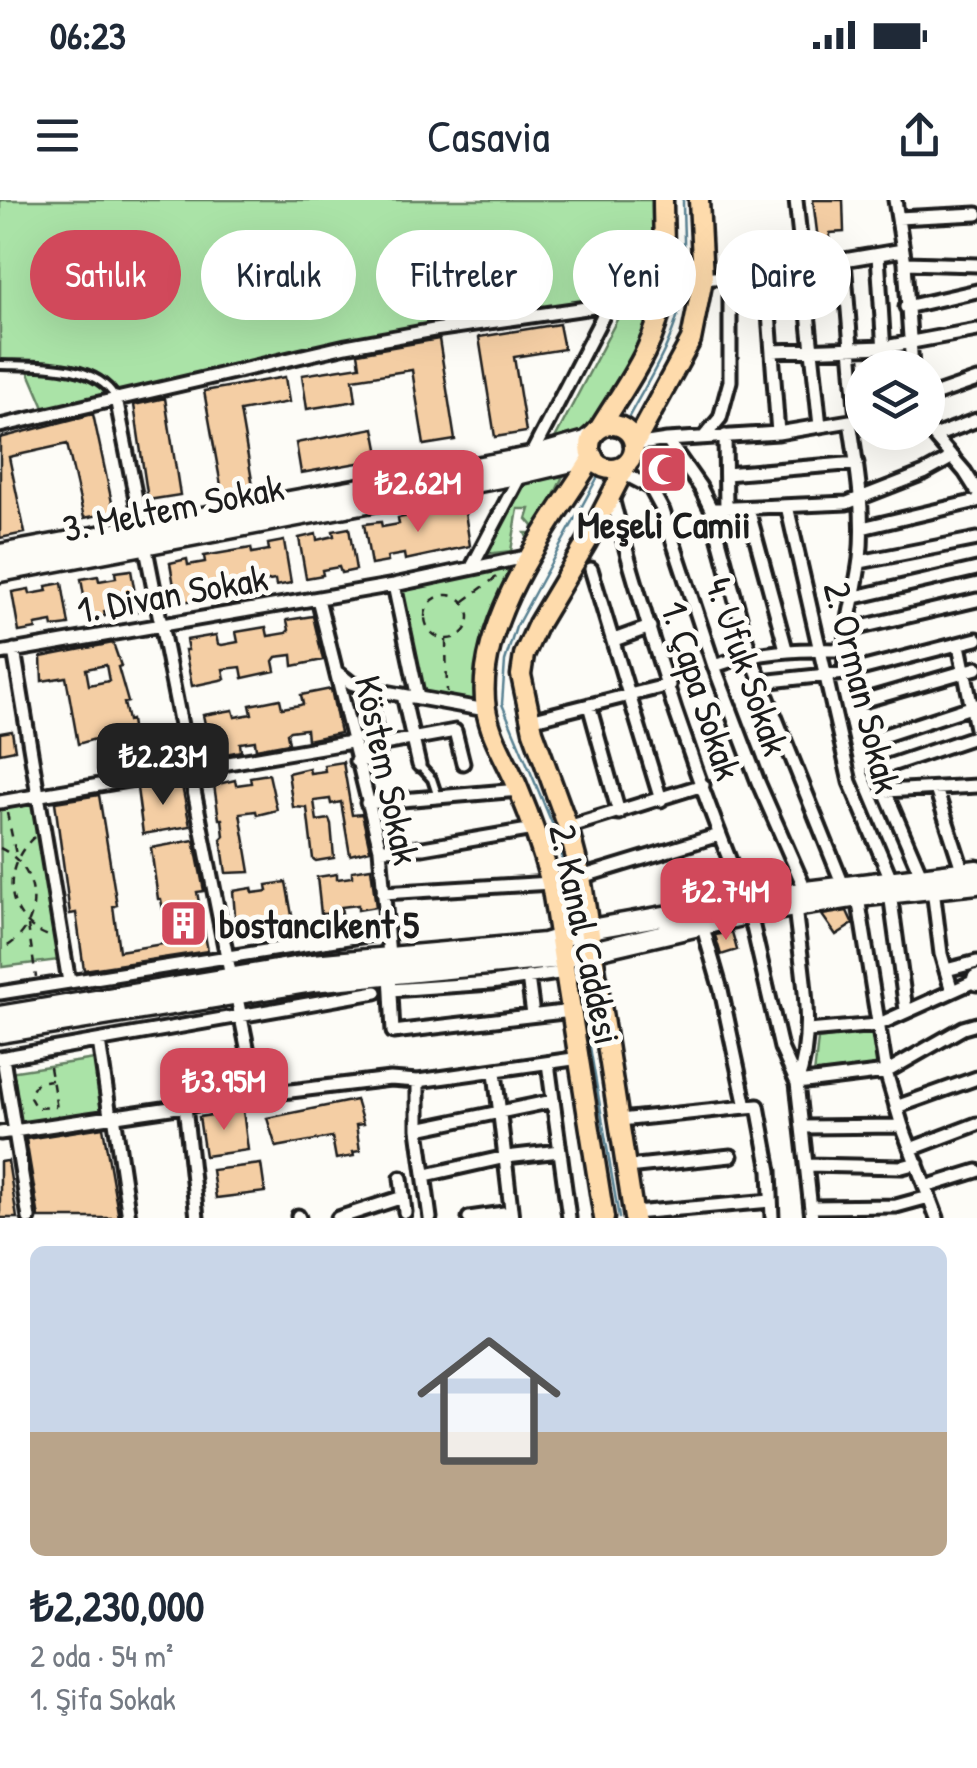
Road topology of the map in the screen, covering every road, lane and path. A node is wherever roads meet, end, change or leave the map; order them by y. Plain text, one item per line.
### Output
1 (663, 200) edge
2 (699, 200) edge
3 (796, 200) edge
4 (896, 200) edge
5 (977, 214) edge
6 (898, 218) junction
7 (663, 230) edge
8 (799, 230) edge
9 (878, 255) junction
10 (904, 256) junction
11 (851, 260) edge
12 (977, 266) edge
13 (716, 277) edge
14 (703, 278) junction
15 (977, 291) edge
16 (906, 306) junction
17 (573, 311) edge
18 (601, 320) edge
19 (657, 320) edge
20 (730, 320) edge
21 (770, 320) edge
22 (809, 320) edge
23 (849, 320) edge
24 (977, 330) edge
25 (910, 344) junction
26 (885, 347) junction
27 (812, 349) junction
28 (852, 349) junction
29 (772, 350) junction
30 (910, 350) edge
31 (0, 365) edge
32 (977, 380) edge
33 (945, 392) edge
34 (116, 398) junction
35 (977, 420) edge
36 (845, 422) edge
37 (0, 426) edge
38 (820, 426) junction
39 (945, 429) edge
40 (596, 432) junction
41 (778, 432) junction
42 (725, 436) junction
43 (704, 437) junction
44 (667, 440) junction
45 (945, 448) edge
46 (856, 450) edge
47 (530, 456) junction
48 (592, 457) junction
49 (953, 457) junction
50 (628, 460) junction
51 (856, 463) junction
52 (971, 470) edge
53 (521, 474) junction
54 (726, 474) junction
55 (977, 491) edge
56 (612, 494) junction
57 (861, 500) junction
58 (977, 501) edge
59 (788, 506) junction
60 (712, 509) junction
61 (726, 509) junction
62 (748, 509) junction
63 (862, 528) junction
64 (142, 537) junction
65 (977, 539) edge
66 (0, 554) edge
67 (530, 556) junction
68 (860, 562) junction
69 (472, 566) junction
70 (591, 569) dead end
71 (977, 569) edge
72 (506, 570) dead end
73 (0, 572) edge
74 (394, 585) junction
75 (318, 598) junction
76 (851, 598) junction
77 (977, 600) edge
78 (463, 602) junction
79 (160, 626) junction
80 (650, 628) junction
81 (848, 630) junction
82 (446, 639) junction
83 (977, 639) edge
84 (614, 640) junction
85 (959, 644) junction
86 (786, 649) junction
87 (821, 649) junction
88 (14, 650) junction
89 (843, 650) junction
90 (0, 653) edge
91 (750, 654) junction
92 (714, 666) junction
93 (971, 669) edge
94 (336, 671) junction
95 (845, 674) junction
96 (826, 676) junction
97 (761, 682) junction
98 (669, 685) junction
99 (369, 689) junction
100 (632, 694) junction
101 (403, 696) junction
102 (418, 698) junction
103 (866, 700) dead end
104 (447, 704) junction
105 (589, 705) junction
106 (974, 706) edge
107 (486, 710) junction
108 (530, 720) junction
109 (977, 735) edge
110 (413, 738) junction
111 (876, 738) dead end
112 (351, 742) junction
113 (378, 745) junction
114 (356, 761) junction
115 (464, 763) dead end
116 (419, 765) joint
117 (190, 769) junction
118 (702, 785) junction
119 (977, 786) edge
120 (936, 788) junction
121 (519, 790) junction
122 (885, 791) junction
123 (40, 795) junction
124 (438, 797) junction
125 (661, 800) junction
126 (2, 802) edge
127 (367, 803) junction
128 (619, 813) junction
129 (568, 827) junction
130 (534, 830) junction
131 (46, 832) junction
132 (719, 835) junction
133 (0, 848) edge
134 (380, 849) junction
135 (16, 859) junction
136 (972, 875) edge
137 (581, 877) junction
138 (927, 882) junction
139 (550, 883) junction
140 (890, 886) junction
141 (851, 891) junction
142 (383, 893) junction
143 (800, 898) junction
144 (748, 907) junction
145 (28, 924) junction
146 (702, 924) junction
147 (590, 929) junction
148 (386, 932) junction
149 (557, 936) junction
150 (62, 939) junction
151 (0, 950) edge
152 (592, 950) junction
153 (227, 956) junction
154 (977, 962) edge
155 (564, 965) junction
156 (946, 970) junction
157 (390, 974) junction
158 (528, 977) junction
159 (977, 980) edge
160 (69, 982) junction
161 (234, 985) junction
162 (37, 987) junction
163 (952, 991) junction
164 (376, 992) dead end
165 (0, 993) edge
166 (906, 1010) junction
167 (572, 1011) junction
168 (533, 1015) junction
169 (240, 1016) junction
170 (0, 1018) edge
171 (76, 1020) junction
172 (977, 1024) edge
173 (877, 1025) junction
174 (808, 1031) junction
175 (99, 1041) junction
176 (82, 1044) junction
177 (1, 1058) edge
178 (580, 1058) junction
179 (548, 1063) junction
180 (50, 1067) dead end
181 (496, 1072) junction
182 (886, 1072) junction
183 (977, 1078) edge
184 (52, 1080) junction
185 (418, 1081) junction
186 (797, 1083) junction
187 (257, 1096) junction
188 (553, 1100) junction
189 (185, 1106) junction
190 (56, 1107) junction
191 (896, 1107) junction
192 (746, 1108) junction
193 (500, 1110) junction
194 (112, 1116) junction
195 (620, 1120) junction
196 (58, 1122) dead end
197 (977, 1124) edge
198 (902, 1126) junction
199 (803, 1127) junction
200 (418, 1128) junction
201 (14, 1130) junction
202 (0, 1133) edge
203 (911, 1148) junction
204 (560, 1151) junction
205 (731, 1156) dead end
206 (506, 1158) junction
207 (917, 1163) junction
208 (807, 1166) junction
209 (627, 1167) junction
210 (977, 1171) edge
211 (426, 1175) junction
212 (401, 1178) dead end
213 (927, 1192) junction
214 (355, 1196) dead end
215 (403, 1198) junction
216 (772, 1201) junction
217 (405, 1212) dead end
218 (811, 1212) edge
219 (361, 1214) edge
220 (512, 1215) edge
221 (634, 1216) edge
222 (29, 1218) edge
223 (129, 1218) edge
224 (197, 1218) edge
225 (338, 1218) edge
226 (430, 1218) edge
227 (469, 1218) edge
228 (569, 1218) edge
229 (604, 1218) edge
230 (772, 1218) edge
231 (937, 1218) edge

1 - 7 main road
2 - 14 main road, 2. Kanal Caddesi
3 - 8 street
4 - 6 street
5 - 6 street
6 - 10 street
9 - 10 street
9 - 11 street
9 - 26 street
10 - 12 street
10 - 16 street
13 - 14 street
14 - 50 main road, 2. Kanal Caddesi
15 - 16 street
16 - 25 street
17 - 34 street
18 - 47 street
19 - 40 main road
20 - 43 street
21 - 29 street
22 - 27 street
23 - 28 street
24 - 25 street
25 - 26 street
25 - 30 street
26 - 28 street
27 - 28 street
27 - 29 street
27 - 38 street
29 - 41 street
31 - 34 lane
32 - 33 street
34 - 37 street
34 - 64 street
35 - 39 street
36 - 38 street
38 - 41 street
40 - 47 main road, 3. Meltem Sokak
40 - 48 main road
40 - 50 main road
41 - 42 street
42 - 43 street
42 - 54 street
43 - 44 street
44 - 50 street
44 - 60 street
45 - 49 street
46 - 51 street
47 - 64 main road, 3. Meltem Sokak
48 - 50 main road
48 - 53 main road, 3. Meltem Sokak
48 - 67 main road, 2. Kanal Caddesi
49 - 52 street
49 - 57 street
50 - 56 main road, 2. Kanal Caddesi
50 - 92 street, 4. Ufuk Sokak
51 - 54 street
51 - 57 street
52 - 55 street
53 - 64 main road, 3. Meltem Sokak
53 - 69 street
54 - 61 street
56 - 80 street, 1. Çapa Sokak
56 - 108 main road, 2. Kanal Caddesi
57 - 59 street
57 - 63 street
58 - 63 street
59 - 62 street
59 - 87 street, 2. Orman Sokak
60 - 61 street
60 - 91 street
61 - 62 street
62 - 86 street
63 - 68 street
64 - 66 main road, 3. Meltem Sokak
64 - 73 main road, 3. Meltem Sokak
64 - 79 street
65 - 68 street
67 - 69 street, 1. Divan Sokak
67 - 107 main road, 2. Kanal Caddesi
68 - 76 street
69 - 74 street, 1. Divan Sokak
70 - 84 street
71 - 76 street
72 - 78 path
74 - 75 street, 1. Divan Sokak
74 - 102 street
75 - 79 street, 1. Divan Sokak
75 - 94 street, Köstem Sokak
76 - 81 street
77 - 81 street
78 - 82 path
78 - 82 path
79 - 88 street, 1. Divan Sokak
79 - 117 street
80 - 84 street
80 - 98 street, 1. Çapa Sokak
81 - 89 street
82 - 104 path
83 - 85 street
84 - 100 street
85 - 93 street
85 - 95 street
86 - 87 street
86 - 91 street
87 - 89 street
87 - 96 street, 2. Orman Sokak
88 - 90 street, 1. Divan Sokak
88 - 123 street
89 - 95 street
91 - 92 street
91 - 97 street
92 - 98 path
92 - 143 street, 4. Ufuk Sokak
93 - 103 street
93 - 106 street
94 - 99 street
94 - 112 street, Köstem Sokak
95 - 96 street
96 - 97 street
96 - 140 street, 2. Orman Sokak
97 - 141 street
98 - 100 street
98 - 118 street, 1. Çapa Sokak
99 - 101 street
99 - 113 street
100 - 105 street
100 - 125 street
101 - 102 street
101 - 110 street
102 - 104 street
104 - 107 street
105 - 108 street
105 - 128 street
106 - 109 street
106 - 111 street
107 - 121 main road, 2. Kanal Caddesi
108 - 129 main road, 2. Kanal Caddesi
109 - 122 street
110 - 113 street
110 - 115 street
110 - 116 street
112 - 114 street, Köstem Sokak
112 - 117 street
113 - 114 street
114 - 127 street, Köstem Sokak
116 - 124 lane
117 - 123 street
117 - 153 street
118 - 125 street
118 - 132 street, 1. Çapa Sokak
119 - 120 street
120 - 122 street
120 - 136 street
121 - 124 street
121 - 130 main road, 2. Kanal Caddesi
122 - 138 street
123 - 126 street
123 - 131 street
124 - 127 street
125 - 128 street
126 - 135 path
127 - 134 street, Köstem Sokak
128 - 129 street
129 - 137 main road, 2. Kanal Caddesi
130 - 134 street
130 - 139 main road, 2. Kanal Caddesi
131 - 135 path
131 - 150 street
132 - 137 street
132 - 144 street, 1. Çapa Sokak
133 - 135 path
134 - 142 street, Köstem Sokak
135 - 145 path
135 - 145 path
136 - 138 main road
137 - 147 main road, 2. Kanal Caddesi
138 - 140 main road
138 - 156 street
139 - 142 street
139 - 149 main road, 2. Kanal Caddesi
140 - 141 main road
140 - 166 street, 2. Orman Sokak
141 - 143 main road
141 - 173 street
142 - 148 street, Köstem Sokak
143 - 144 main road
143 - 174 street, 4. Ufuk Sokak
144 - 146 main road
144 - 147 main road
144 - 186 street, 1. Çapa Sokak
145 - 150 path
145 - 151 path
145 - 162 path
146 - 152 main road
146 - 192 street
147 - 149 main road
147 - 152 main road, 2. Kanal Caddesi
148 - 153 street
148 - 157 street, Köstem Sokak
149 - 155 main road, 2. Kanal Caddesi
149 - 157 main road
150 - 160 street
152 - 155 main road
152 - 195 main road, 2. Kanal Caddesi
153 - 160 street
153 - 161 street
154 - 156 street
155 - 157 main road
155 - 158 street
155 - 167 main road, 2. Kanal Caddesi
156 - 163 street
157 - 158 street
157 - 161 main road
157 - 168 street, Köstem Sokak
158 - 168 street
159 - 163 street
160 - 162 street
161 - 169 street
161 - 170 main road
161 - 171 main road
162 - 165 street
163 - 166 street
164 - 169 street
166 - 173 street
167 - 168 street
167 - 178 main road, 2. Kanal Caddesi
169 - 175 street
169 - 187 street
170 - 171 main road
171 - 176 street
172 - 182 street
173 - 174 street
173 - 182 street
174 - 186 street, 4. Ufuk Sokak
175 - 176 street
175 - 194 street
176 - 177 street
177 - 201 street
178 - 179 street
178 - 229 main road, 2. Kanal Caddesi
179 - 181 street
179 - 188 street
180 - 184 path
181 - 185 street
181 - 193 street
182 - 186 street
182 - 191 street
183 - 191 street
184 - 190 path
184 - 190 path
185 - 187 street
185 - 200 street
186 - 199 street
187 - 189 street
188 - 193 street
188 - 204 street
189 - 194 street
189 - 224 street
190 - 196 path
191 - 198 street
192 - 195 street
192 - 216 street
193 - 200 street
193 - 206 street
194 - 201 street
194 - 223 street
195 - 209 main road, 2. Kanal Caddesi
197 - 203 street
198 - 199 street
198 - 203 street
199 - 208 street
200 - 211 street
201 - 202 street
201 - 222 street
203 - 207 street
204 - 206 street
204 - 228 street
205 - 209 street
206 - 211 street
206 - 220 street
207 - 208 street
207 - 213 street
208 - 218 street
209 - 221 main road, 2. Kanal Caddesi
210 - 213 street
211 - 226 street
212 - 215 street
213 - 218 street
213 - 231 street
214 - 219 street
215 - 217 street
215 - 219 street
216 - 221 street
216 - 230 street
219 - 225 street
220 - 227 street

